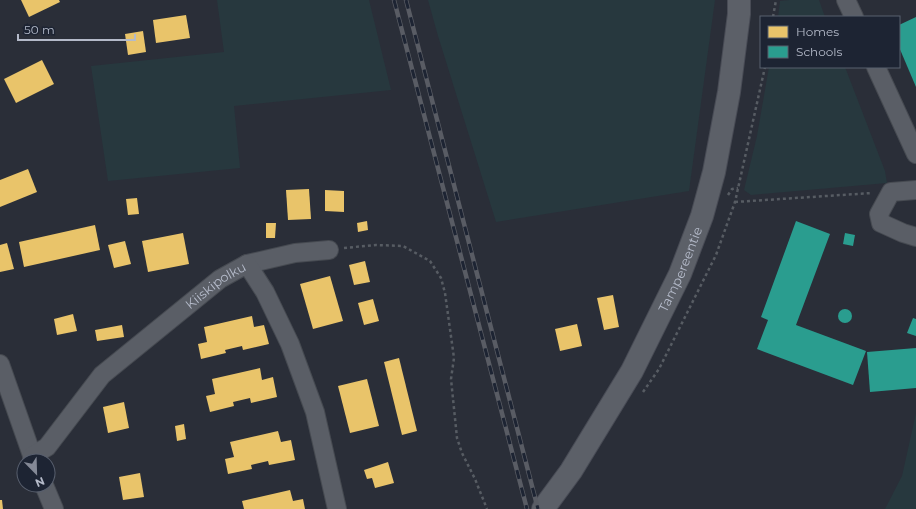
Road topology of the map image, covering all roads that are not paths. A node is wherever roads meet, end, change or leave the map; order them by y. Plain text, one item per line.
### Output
1 (739, 0) edge
2 (846, 0) edge
3 (854, 16) edge
4 (876, 68) edge
5 (916, 154) edge
6 (916, 190) edge
7 (916, 237) edge
8 (330, 250) road end
9 (247, 264) junction
10 (0, 364) edge
11 (31, 453) edge
12 (39, 453) edge
13 (47, 493) edge
14 (54, 509) edge
15 (338, 509) edge
16 (542, 509) edge

1 - 16 main road, Tampereentie
2 - 3 street
4 - 5 street
6 - 7 street
8 - 9 street
9 - 12 street, Kiiskipolku
9 - 15 street, Kiiskipolku
10 - 11 street
13 - 14 street

